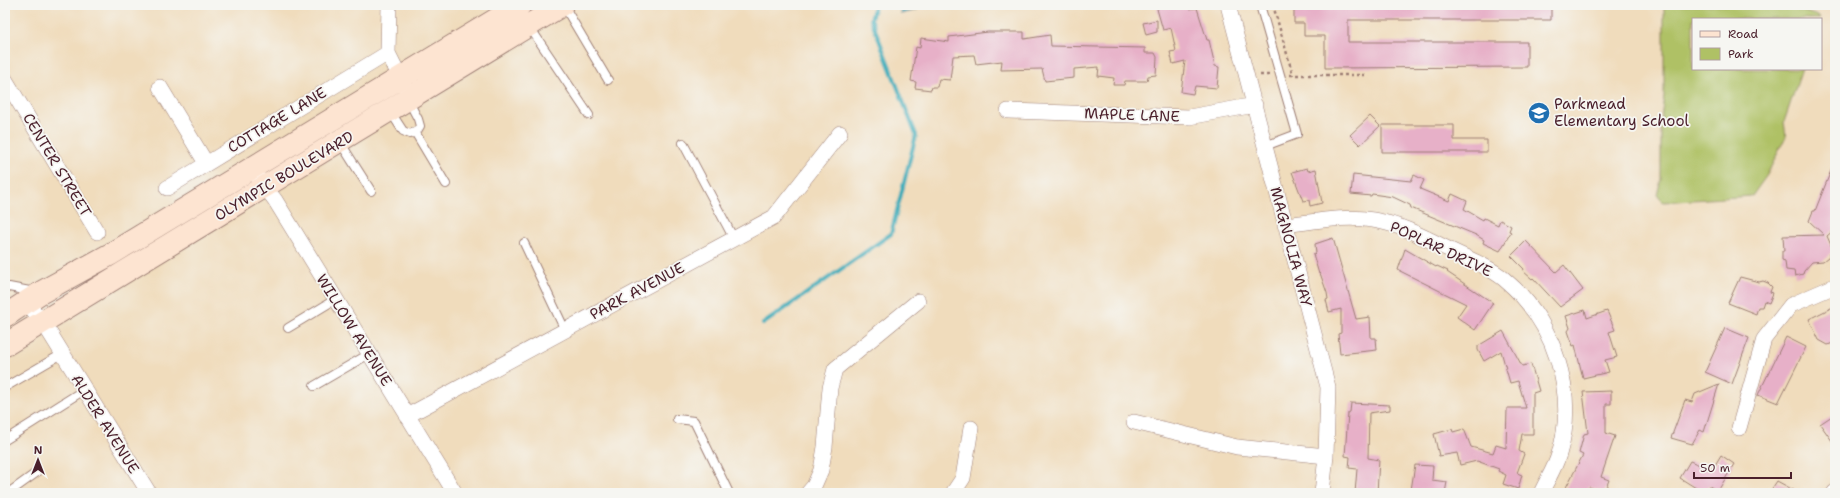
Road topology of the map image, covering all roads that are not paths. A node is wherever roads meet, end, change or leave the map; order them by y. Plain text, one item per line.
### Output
1 (389, 5) edge
2 (520, 5) edge
3 (1228, 5) edge
4 (1260, 5) edge
5 (556, 7) edge
6 (529, 26) junction
7 (388, 53) junction
8 (400, 78) junction
9 (5, 79) edge
10 (608, 80) dead end
11 (160, 87) dead end
12 (403, 103) junction
13 (1255, 105) junction
14 (1008, 111) dead end
15 (589, 115) dead end
16 (415, 132) junction
17 (840, 133) dead end
18 (340, 142) junction
19 (683, 143) dead end
20 (1265, 146) junction
21 (206, 163) junction
22 (251, 168) junction
23 (446, 184) dead end
24 (267, 187) junction
25 (167, 188) dead end
26 (371, 191) dead end
27 (1285, 225) junction
28 (97, 232) dead end
29 (734, 239) junction
30 (524, 243) dead end
31 (1835, 286) edge
32 (5, 289) edge
33 (33, 297) junction
34 (336, 300) junction
35 (918, 301) dead end
36 (5, 316) edge
37 (43, 322) junction
38 (288, 328) dead end
39 (565, 330) junction
40 (5, 345) edge
41 (62, 354) junction
42 (369, 354) junction
43 (7, 386) dead end
44 (314, 386) dead end
45 (84, 390) junction
46 (407, 416) junction
47 (676, 419) dead end
48 (1134, 422) dead end
49 (971, 428) dead end
50 (1739, 428) dead end
51 (5, 440) edge
52 (1326, 456) junction
53 (36, 474) dead end
54 (5, 492) edge
55 (149, 493) edge
56 (455, 493) edge
57 (729, 493) edge
58 (808, 493) edge
59 (953, 493) edge
60 (1322, 493) edge
61 (1541, 493) edge

1 - 7 street
2 - 8 main road, OLYMPIC BOULEVARD
3 - 13 street, MAGNOLIA WAY
4 - 20 lane
5 - 6 main road, OLYMPIC BOULEVARD
5 - 10 lane
6 - 12 main road, OLYMPIC BOULEVARD
6 - 15 lane
7 - 8 street
7 - 21 street, COTTAGE LANE
8 - 12 street
8 - 22 main road, OLYMPIC BOULEVARD
9 - 28 street, CENTER STREET
11 - 21 street
12 - 16 lane
12 - 16 lane
12 - 18 main road, OLYMPIC BOULEVARD
13 - 14 street, MAPLE LANE
13 - 20 street, MAGNOLIA WAY
16 - 23 lane
17 - 29 street, PARK AVENUE
18 - 24 main road, OLYMPIC BOULEVARD
18 - 26 lane
19 - 29 lane
20 - 27 street, MAGNOLIA WAY
21 - 25 street, COTTAGE LANE
22 - 24 street, WILLOW AVENUE
22 - 33 main road, OLYMPIC BOULEVARD
24 - 34 street, WILLOW AVENUE
24 - 37 main road, OLYMPIC BOULEVARD
27 - 52 street, MAGNOLIA WAY
27 - 61 street, POPLAR DRIVE
29 - 39 street, PARK AVENUE
30 - 39 lane
31 - 50 street
32 - 33 lane
33 - 36 main road, OLYMPIC BOULEVARD
33 - 37 street, ALDER AVENUE
34 - 38 lane
34 - 42 street, WILLOW AVENUE
35 - 58 street
37 - 40 main road, OLYMPIC BOULEVARD
37 - 41 street, ALDER AVENUE
39 - 46 street, PARK AVENUE
41 - 43 lane
41 - 45 street, ALDER AVENUE
42 - 44 lane
42 - 46 street, WILLOW AVENUE
45 - 51 lane
45 - 55 street, ALDER AVENUE
46 - 56 street, WILLOW AVENUE
47 - 57 lane
48 - 52 street
49 - 59 street
52 - 60 street, MAGNOLIA WAY
53 - 54 lane

